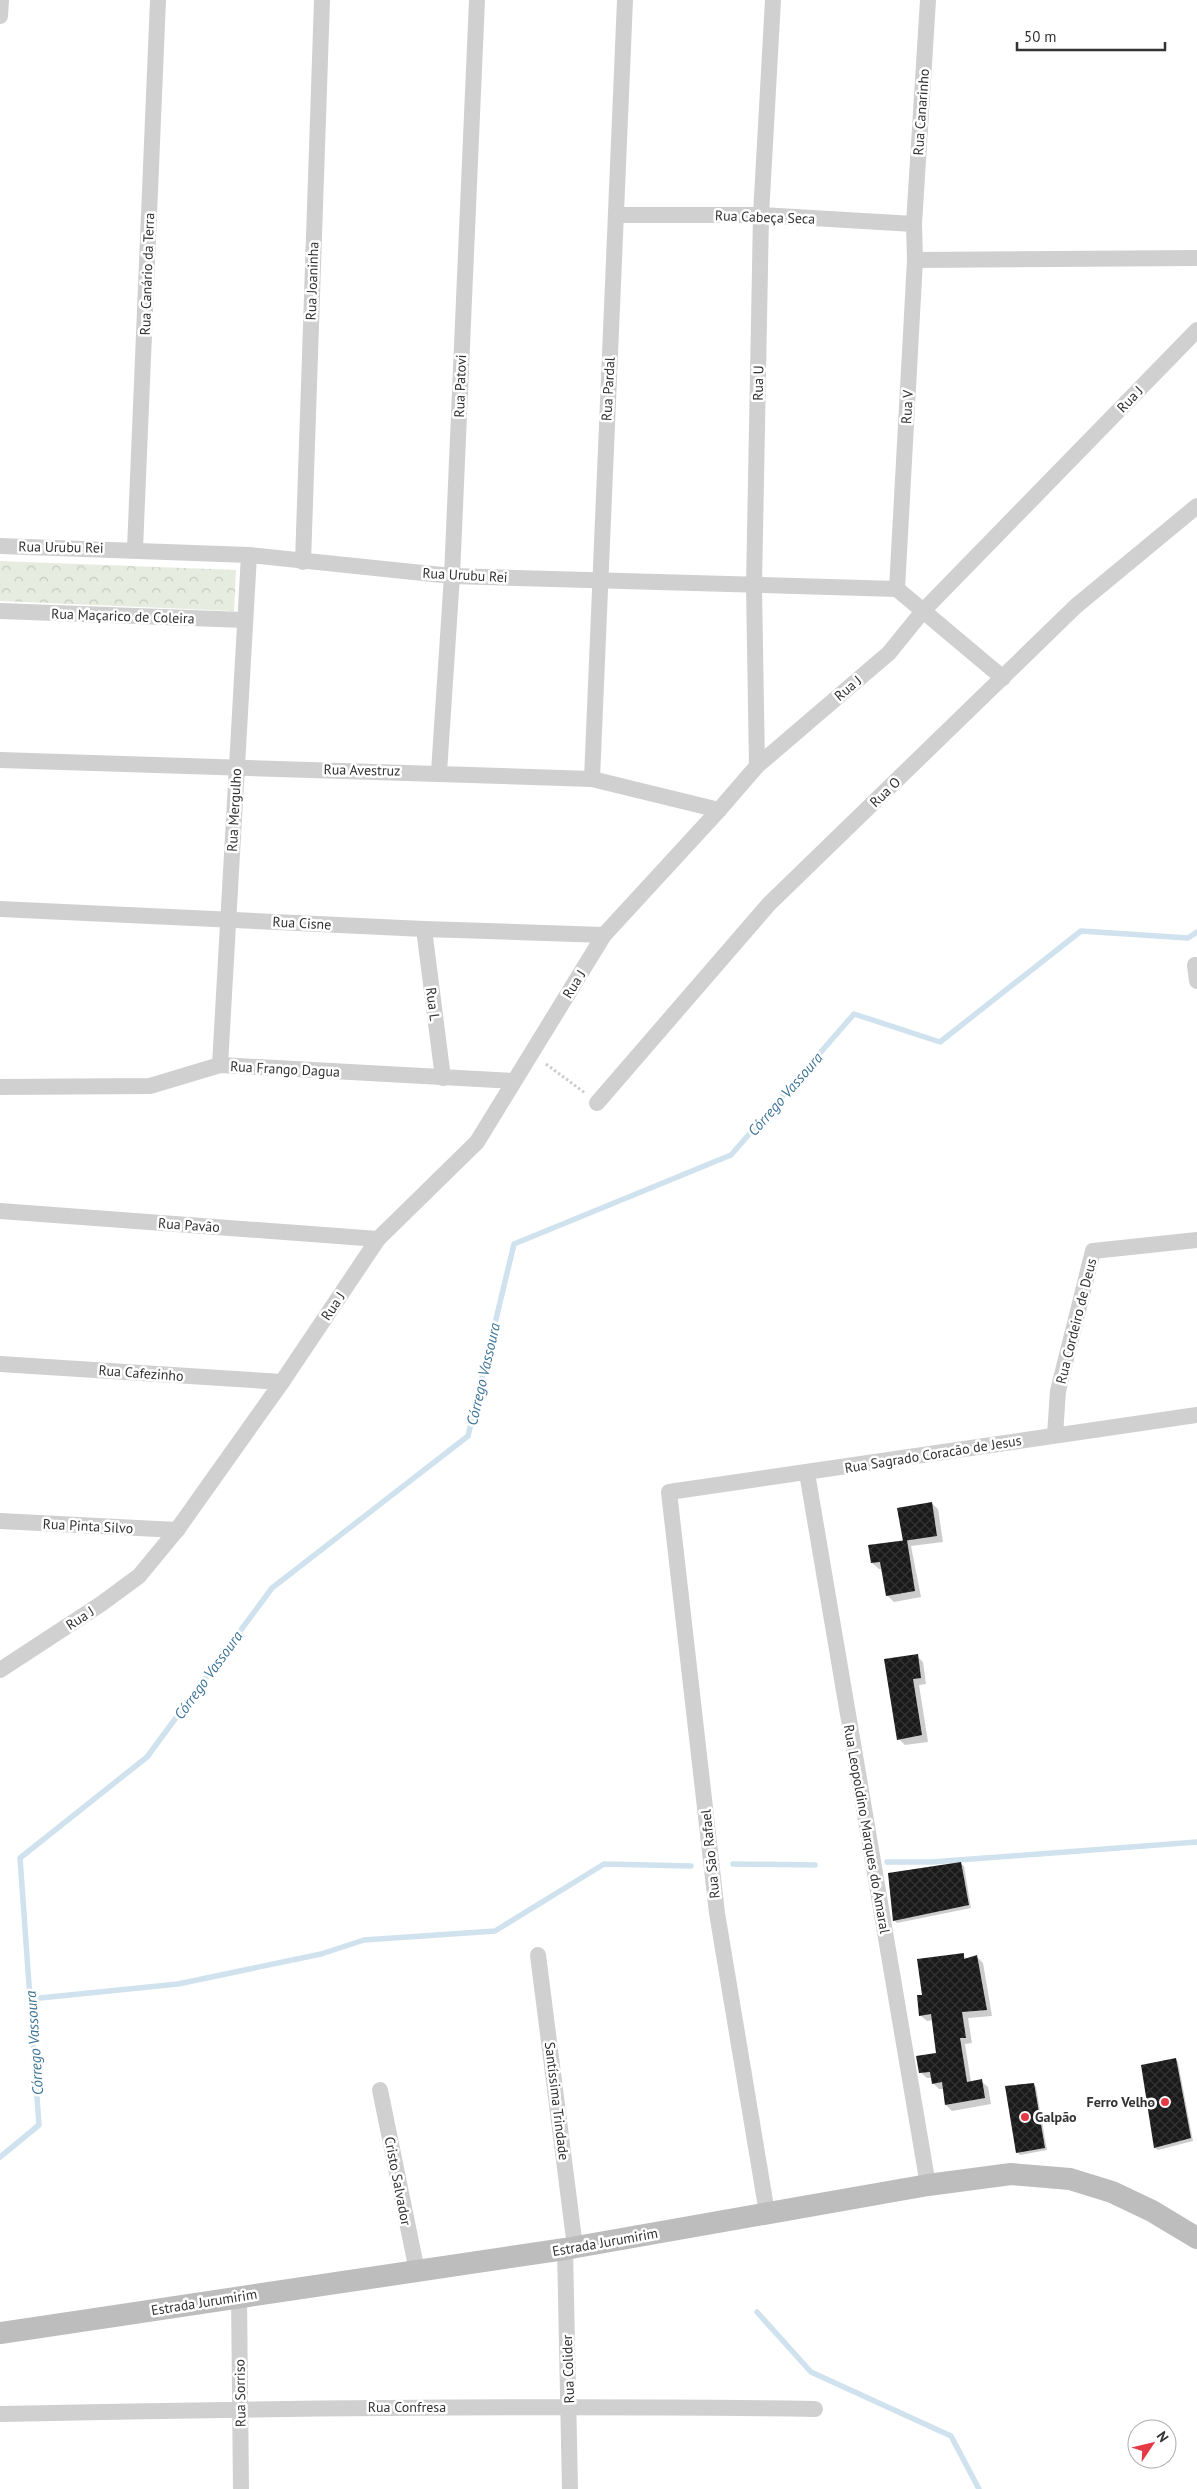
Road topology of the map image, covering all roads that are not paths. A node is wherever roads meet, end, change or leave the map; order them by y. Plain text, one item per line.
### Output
1 (1, 0) edge
2 (158, 0) edge
3 (322, 0) edge
4 (477, 0) edge
5 (625, 0) edge
6 (773, 0) edge
7 (928, 0) edge
8 (0, 16) edge
9 (616, 215) junction
10 (761, 215) junction
11 (914, 224) junction
12 (1197, 258) edge
13 (915, 260) junction
14 (1197, 330) edge
15 (1197, 506) edge
16 (0, 546) edge
17 (135, 549) junction
18 (249, 555) junction
19 (303, 562) junction
20 (452, 576) junction
21 (599, 579) junction
22 (754, 586) junction
23 (897, 589) junction
24 (0, 611) edge
25 (923, 611) junction
26 (245, 620) junction
27 (1002, 678) junction
28 (0, 760) edge
29 (757, 766) junction
30 (237, 768) junction
31 (439, 772) junction
32 (592, 778) junction
33 (719, 810) junction
34 (0, 909) edge
35 (228, 919) junction
36 (424, 930) junction
37 (604, 934) junction
38 (220, 1065) junction
39 (443, 1078) junction
40 (513, 1081) junction
41 (0, 1087) edge
42 (597, 1102) road end
43 (0, 1211) edge
44 (378, 1239) junction
45 (1197, 1240) edge
46 (0, 1364) edge
47 (282, 1382) junction
48 (1197, 1415) edge
49 (1055, 1435) junction
50 (807, 1474) junction
51 (669, 1492) joint
52 (0, 1521) edge
53 (177, 1530) junction
54 (0, 1670) edge
55 (538, 1955) dead end
56 (380, 2090) dead end
57 (928, 2184) junction
58 (767, 2213) junction
59 (1197, 2238) edge
60 (570, 2248) junction
61 (417, 2271) junction
62 (239, 2296) junction
63 (0, 2333) edge
64 (570, 2406) junction
65 (241, 2408) junction
66 (814, 2409) dead end
67 (0, 2414) edge
68 (241, 2489) edge
69 (570, 2489) edge

1 - 8 street
2 - 17 street, Rua Canário da Terra
3 - 19 street, Rua Joaninha
4 - 20 street, Rua Patovi
5 - 9 street, Rua Pardal
6 - 10 street, Rua U
7 - 11 street, Rua Canarinho
9 - 10 street, Rua Cabeça Seca
9 - 21 street, Rua Pardal
10 - 11 street, Rua Cabeça Seca
10 - 22 street, Rua U
11 - 13 street, Rua V
12 - 13 street
13 - 23 street, Rua V
14 - 25 street, Rua J
15 - 27 street, Rua O
16 - 17 street, Rua Urubu Rei
17 - 18 street, Rua Urubu Rei
18 - 19 street, Rua Urubu Rei
18 - 26 street, Rua Mergulho
19 - 20 street, Rua Urubu Rei
20 - 21 street, Rua Urubu Rei
20 - 31 street, Rua Patovi
21 - 22 street, Rua Urubu Rei
21 - 32 street, Rua Pardal
22 - 23 street, Rua Urubu Rei
22 - 29 street, Rua U
23 - 25 street
24 - 26 street, Rua Maçarico de Coleira
25 - 27 street
25 - 29 street, Rua J
26 - 30 street, Rua Mergulho
27 - 42 street, Rua O
28 - 30 street, Rua Avestruz
29 - 33 street, Rua J
30 - 31 street, Rua Avestruz
30 - 35 street, Rua Mergulho
31 - 32 street, Rua Avestruz
32 - 33 street, Rua Avestruz
33 - 37 street, Rua J
34 - 35 street, Rua Cisne
35 - 36 street, Rua Cisne
35 - 38 street, Rua Mergulho
36 - 37 street, Rua Cisne
36 - 39 street, Rua L
37 - 40 street, Rua J
38 - 39 street, Rua Frango Dagua
38 - 41 street, Rua Frango Dagua
39 - 40 street, Rua Frango Dagua
40 - 44 street, Rua J
43 - 44 street, Rua Pavão
44 - 47 street, Rua J
45 - 49 street, Rua Cordeiro de Deus
46 - 47 street, Rua Cafezinho
47 - 53 street, Rua J
48 - 49 street, Rua Sagrado Coracão de Jesus
49 - 50 street, Rua Sagrado Coracão de Jesus
50 - 51 street, Rua Sagrado Coracão de Jesus
50 - 57 street, Rua Leopoldino Marques do Amaral
51 - 58 street, Rua São Rafael
52 - 53 street, Rua Pinta Silvo
53 - 54 street, Rua J
55 - 60 street, Santíssima Trindade
56 - 61 street, Cristo Salvador
57 - 58 main road, Estrada Jurumirim
57 - 59 main road, Estrada Jurumirim
58 - 60 main road, Estrada Jurumirim
60 - 61 main road, Estrada Jurumirim
60 - 64 street, Rua Colider
61 - 62 main road, Estrada Jurumirim
62 - 63 main road, Estrada Jurumirim
62 - 65 street, Rua Sorriso
64 - 65 street, Rua Confresa
64 - 66 street, Rua Confresa
64 - 69 street, Rua Colider
65 - 67 street, Rua Confresa
65 - 68 street, Rua Sorriso

